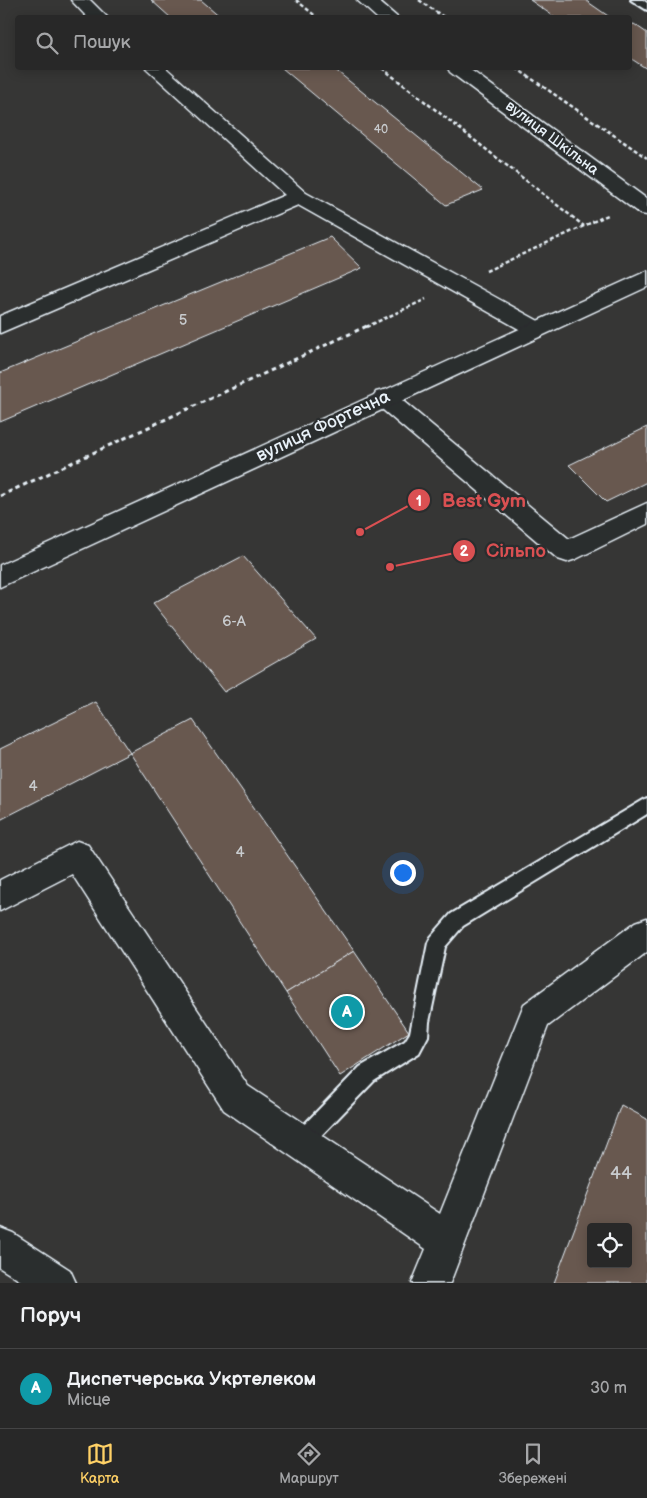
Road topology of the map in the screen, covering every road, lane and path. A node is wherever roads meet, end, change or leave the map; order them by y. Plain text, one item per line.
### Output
1 (80, 0) edge
2 (296, 0) edge
3 (366, 0) edge
4 (419, 0) edge
5 (636, 0) edge
6 (647, 7) edge
7 (96, 15) edge
8 (314, 15) edge
9 (385, 15) edge
10 (440, 15) edge
11 (156, 70) edge
12 (385, 70) edge
13 (459, 70) edge
14 (519, 70) edge
15 (647, 158) edge
16 (299, 197) junction
17 (642, 205) edge
18 (584, 226) junction
19 (647, 278) edge
20 (457, 284) junction
21 (0, 325) edge
22 (536, 328) junction
23 (384, 398) junction
24 (0, 496) edge
25 (647, 513) edge
26 (0, 577) edge
27 (647, 805) edge
28 (0, 896) edge
29 (647, 933) edge
30 (301, 1142) junction
31 (447, 1241) junction
32 (0, 1246) edge
33 (57, 1283) edge
34 (431, 1283) edge

1 - 7 street
2 - 8 path
3 - 9 street
4 - 10 path
5 - 6 lane
11 - 16 street
12 - 18 path
13 - 17 street, вулиця Шкільна
14 - 15 path
16 - 20 street
16 - 21 street
17 - 18 path
18 - 20 path
19 - 22 street, вулиця Фортечна
20 - 22 street
20 - 24 path
22 - 23 street, вулиця Фортечна
23 - 25 street
23 - 26 street, вулиця Фортечна
27 - 30 lane
28 - 30 street
29 - 31 street
30 - 31 street
31 - 34 street
32 - 33 street

